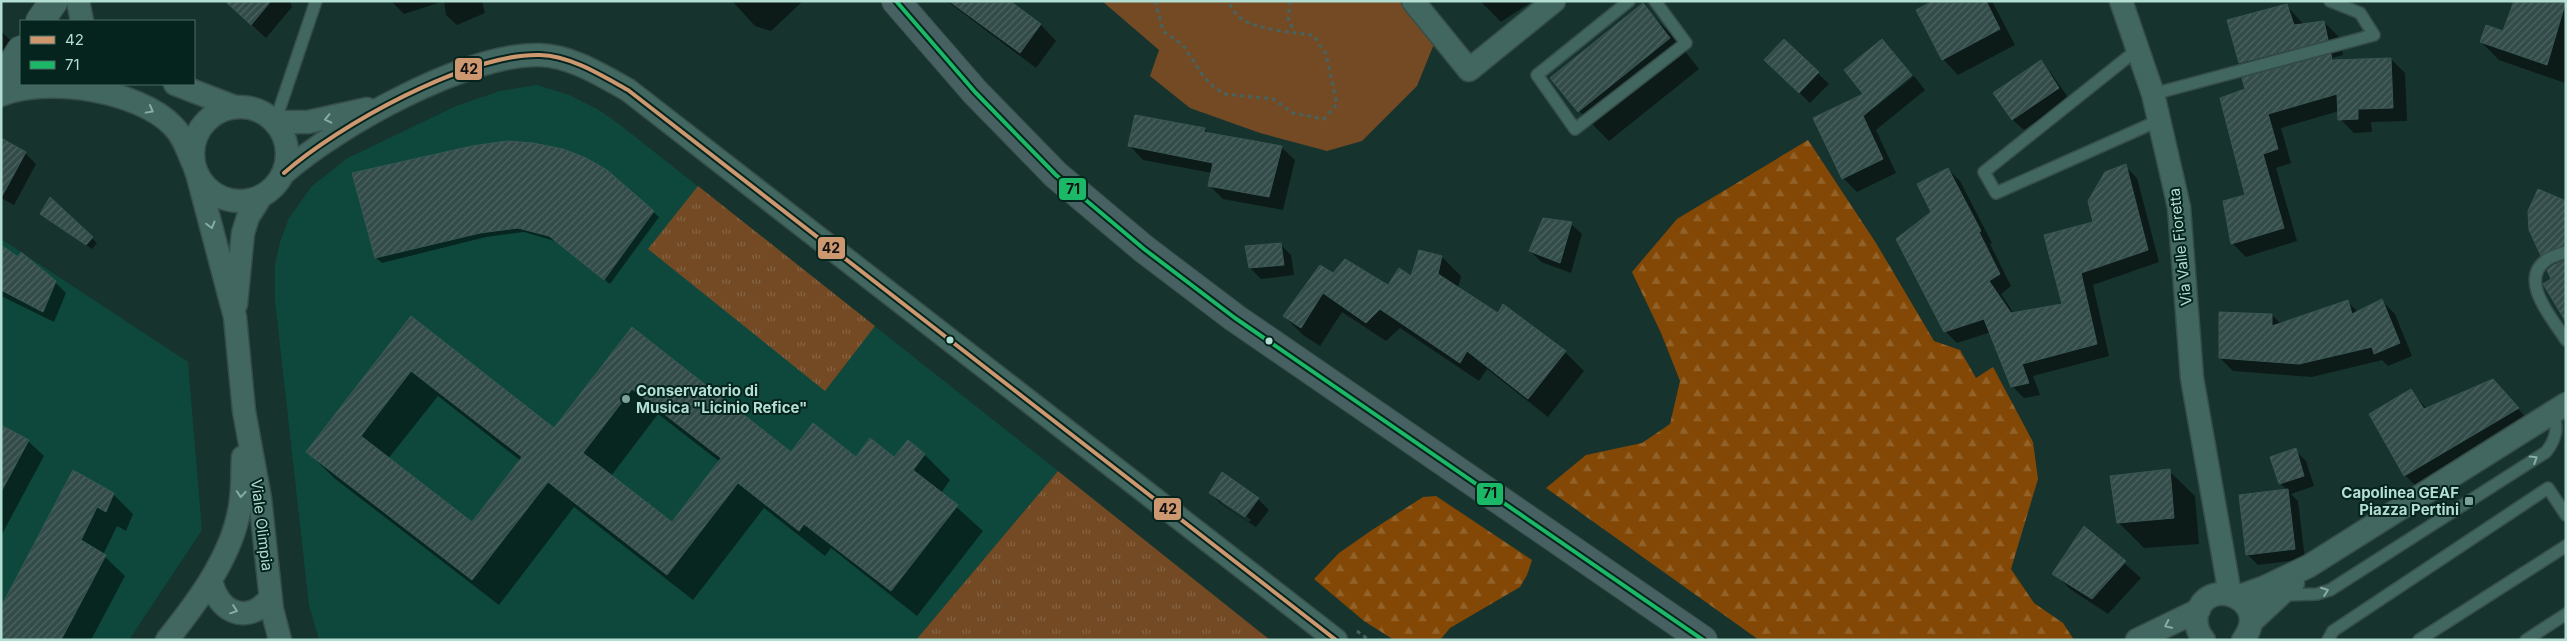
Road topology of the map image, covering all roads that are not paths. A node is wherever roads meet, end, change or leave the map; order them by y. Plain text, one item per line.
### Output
1 (54, 1) edge
2 (78, 1) edge
3 (316, 1) edge
4 (896, 1) edge
5 (1413, 1) edge
6 (1554, 1) edge
7 (1629, 1) edge
8 (1656, 1) edge
9 (2121, 1) edge
10 (2330, 1) edge
11 (41, 20) edge
12 (82, 20) edge
13 (2138, 49) junction
14 (20, 52) edge
15 (1, 82) edge
16 (93, 85) edge
17 (178, 85) edge
18 (112, 94) junction
19 (2153, 94) junction
20 (1, 95) edge
21 (392, 103) junction
22 (235, 107) junction
23 (2160, 120) junction
24 (275, 122) junction
25 (196, 171) junction
26 (284, 173) junction
27 (260, 198) junction
28 (2566, 252) edge
29 (235, 317) junction
30 (2566, 340) edge
31 (2559, 408) edge
32 (244, 411) junction
33 (2214, 498) junction
34 (2566, 515) edge
35 (2566, 546) edge
36 (2309, 566) junction
37 (210, 578) junction
38 (2277, 595) junction
39 (2233, 596) junction
40 (270, 598) junction
41 (2203, 604) junction
42 (2566, 614) edge
43 (1682, 623) junction
44 (2248, 633) edge
45 (2198, 639) edge
46 (167, 640) edge
47 (280, 640) edge
48 (1336, 640) edge
49 (1703, 640) edge
50 (1712, 640) edge
51 (2137, 640) edge
52 (2328, 640) edge
53 (2419, 640) edge
54 (2526, 640) edge

1 - 11 street
2 - 12 street
3 - 24 lane
4 - 43 main road
5 - 6 street
7 - 8 lane
9 - 13 street, Via Valle Fioretta
10 - 19 lane
13 - 19 street, Via Valle Fioretta
13 - 23 lane
14 - 15 street
16 - 18 street
17 - 22 street
18 - 20 street, Viale Olimpia
18 -> 25 street, Viale Olimpia
19 - 23 street, Via Valle Fioretta
21 -> 24 street
21 - 26 street
21 - 48 street
22 - 24 street
22 - 25 street
23 - 33 street, Via Valle Fioretta
24 - 26 street
25 - 27 street
25 -> 29 street, Viale Olimpia
26 - 27 street
27 - 29 street, Viale Olimpia
28 - 30 lane
29 - 32 street, Viale Olimpia
31 - 36 street
38 -> 31 lane
32 -> 37 street, Viale Olimpia
32 - 40 street, Viale Olimpia
33 - 39 street, Via Valle Fioretta
33 - 41 street, Via Valle Fioretta
34 - 52 lane
35 - 53 lane
36 - 38 street
36 - 39 street
37 -> 40 street
37 - 46 street, Viale Olimpia
38 - 44 street
39 - 41 street
39 - 44 street
40 - 47 street, Viale Olimpia
41 - 45 street, Via Valle Fioretta
41 -> 51 street
42 - 54 lane
43 - 49 main road
43 - 50 street

